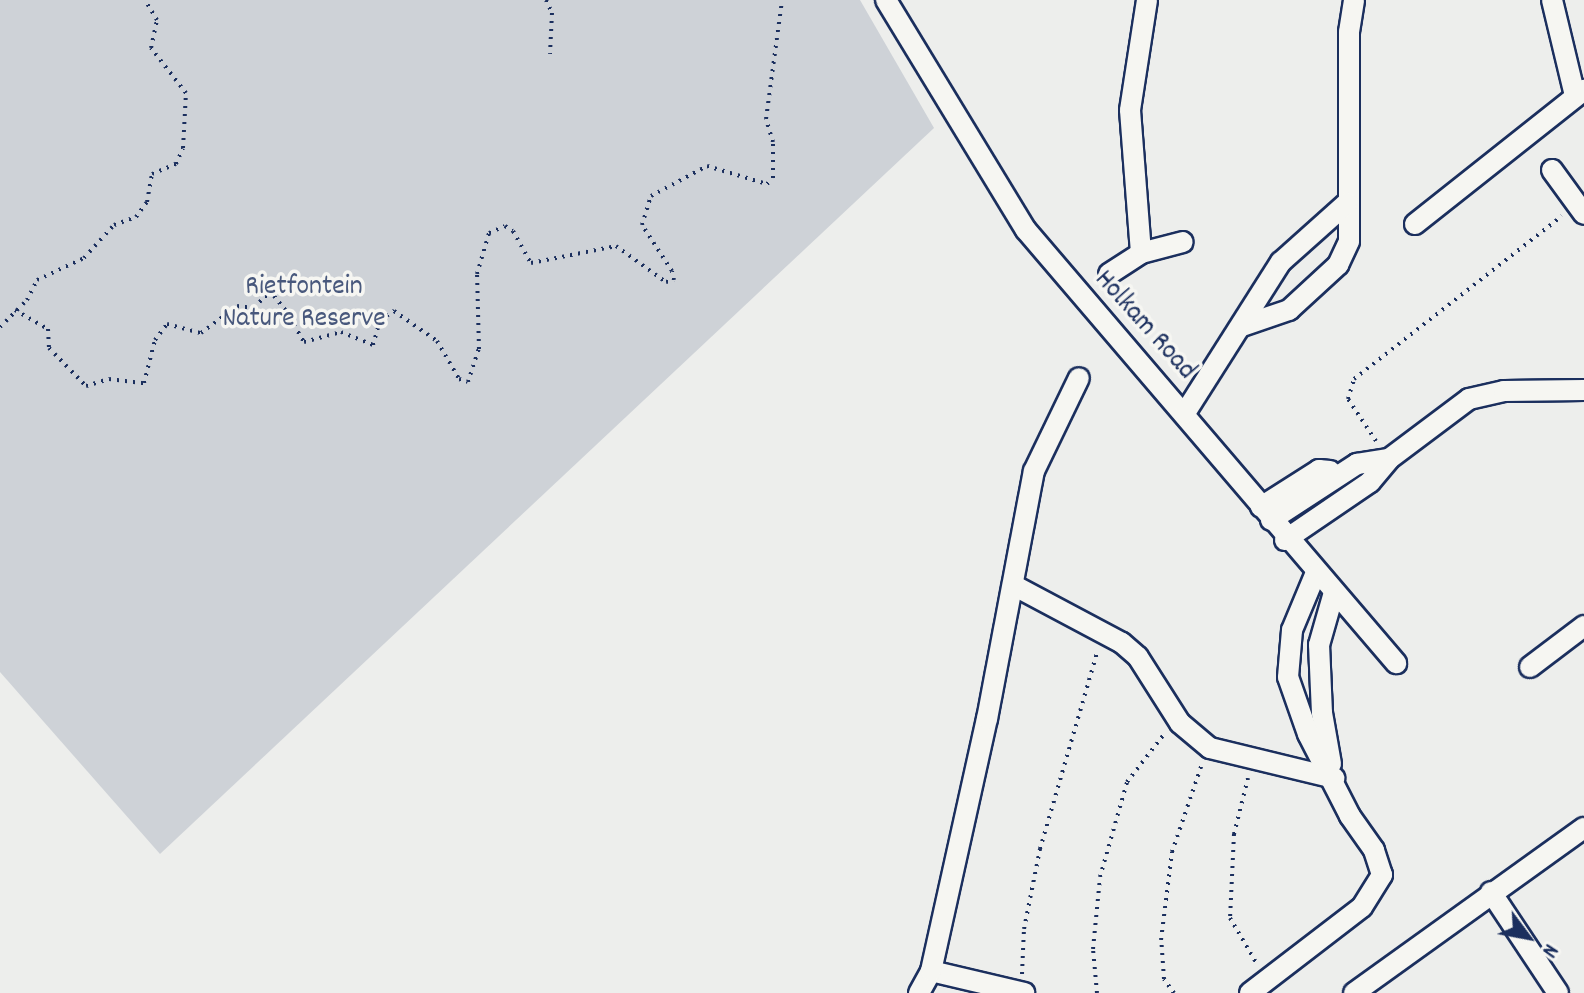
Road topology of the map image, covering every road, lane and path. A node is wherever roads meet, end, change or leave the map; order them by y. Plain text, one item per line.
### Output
1 (145, 0) edge
2 (546, 0) edge
3 (782, 0) edge
4 (886, 0) edge
5 (1147, 0) edge
6 (1354, 0) edge
7 (1552, 0) edge
8 (550, 54) dead end
9 (1580, 93) edge
10 (1552, 170) dead end
11 (1347, 203) junction
12 (1580, 209) edge
13 (1415, 224) dead end
14 (1183, 242) dead end
15 (1141, 253) junction
16 (1109, 274) dead end
17 (15, 310) junction
18 (1242, 326) junction
19 (0, 327) edge
20 (1079, 378) dead end
21 (1584, 390) edge
22 (1185, 413) junction
23 (1389, 459) junction
24 (1266, 513) junction
25 (1285, 540) junction
26 (1315, 575) junction
27 (1013, 585) junction
28 (1333, 596) junction
29 (1584, 626) edge
30 (1111, 635) junction
31 (1396, 663) dead end
32 (1530, 667) dead end
33 (1180, 723) junction
34 (1210, 748) junction
35 (1253, 760) junction
36 (1334, 778) junction
37 (1584, 828) edge
38 (1491, 892) junction
39 (931, 971) junction
40 (1268, 980) junction
41 (1023, 992) edge
42 (919, 993) edge
43 (1097, 993) edge
44 (1174, 993) edge
45 (1250, 993) edge
46 (1354, 993) edge
47 (1558, 993) edge

1 - 17 path
2 - 8 path
3 - 17 path
4 - 22 street, Holkam Road
5 - 15 street
6 - 11 street
7 - 9 street
9 - 13 street
10 - 12 street
11 - 18 street
11 - 18 street
12 - 23 path
14 - 15 street
15 - 16 street
17 - 19 path
18 - 22 street
20 - 27 street
21 - 23 street
22 - 24 street, Holkam Road
23 - 24 street
23 - 25 street
24 - 25 street, Holkam Road
25 - 26 street, Holkam Road
26 - 28 street, Holkam Road
26 - 36 street
27 - 30 street
27 - 39 street
28 - 31 street, Holkam Road
28 - 36 street
29 - 32 street
30 - 33 street
30 - 41 path
33 - 34 street
33 - 43 path
34 - 35 street
34 - 44 path
35 - 36 street
35 - 40 path
36 - 40 street
37 - 38 street
38 - 46 street
38 - 47 street
39 - 41 street
39 - 42 street
40 - 45 street

